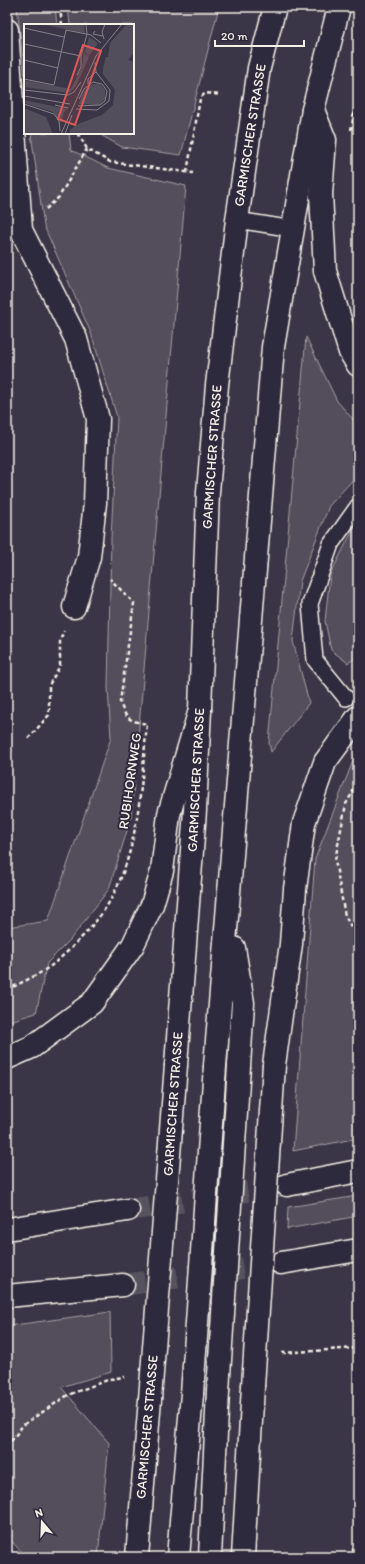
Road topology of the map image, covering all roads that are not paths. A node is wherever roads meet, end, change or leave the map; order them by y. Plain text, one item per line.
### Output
1 (275, 7) edge
2 (339, 7) edge
3 (7, 30) edge
4 (313, 110) junction
5 (237, 220) junction
6 (293, 229) junction
7 (14, 232) edge
8 (358, 364) edge
9 (358, 506) edge
10 (74, 606) road end
11 (346, 698) dead end
12 (200, 710) junction
13 (358, 717) edge
14 (228, 915) junction
15 (7, 1058) edge
16 (358, 1171) edge
17 (287, 1185) tunnel mouth
18 (128, 1210) tunnel mouth
19 (7, 1228) edge
20 (358, 1250) edge
21 (281, 1263) tunnel mouth
22 (123, 1285) tunnel mouth
23 (7, 1296) edge
24 (137, 1557) edge
25 (178, 1557) edge
26 (210, 1557) edge
27 (243, 1557) edge

1 - 5 main road, GARMISCHER STRASSE
2 - 4 main road
3 - 7 main road
4 - 6 main road
4 - 8 main road
5 - 6 lane
5 - 12 main road, GARMISCHER STRASSE
6 - 14 main road
7 - 10 main road
9 - 11 lane
12 - 15 main road
12 - 24 main road, GARMISCHER STRASSE, bridge
13 - 27 main road, bridge
14 - 25 main road, bridge
14 - 26 main road, bridge
16 - 17 main road
18 - 19 main road
20 - 21 main road
22 - 23 main road

